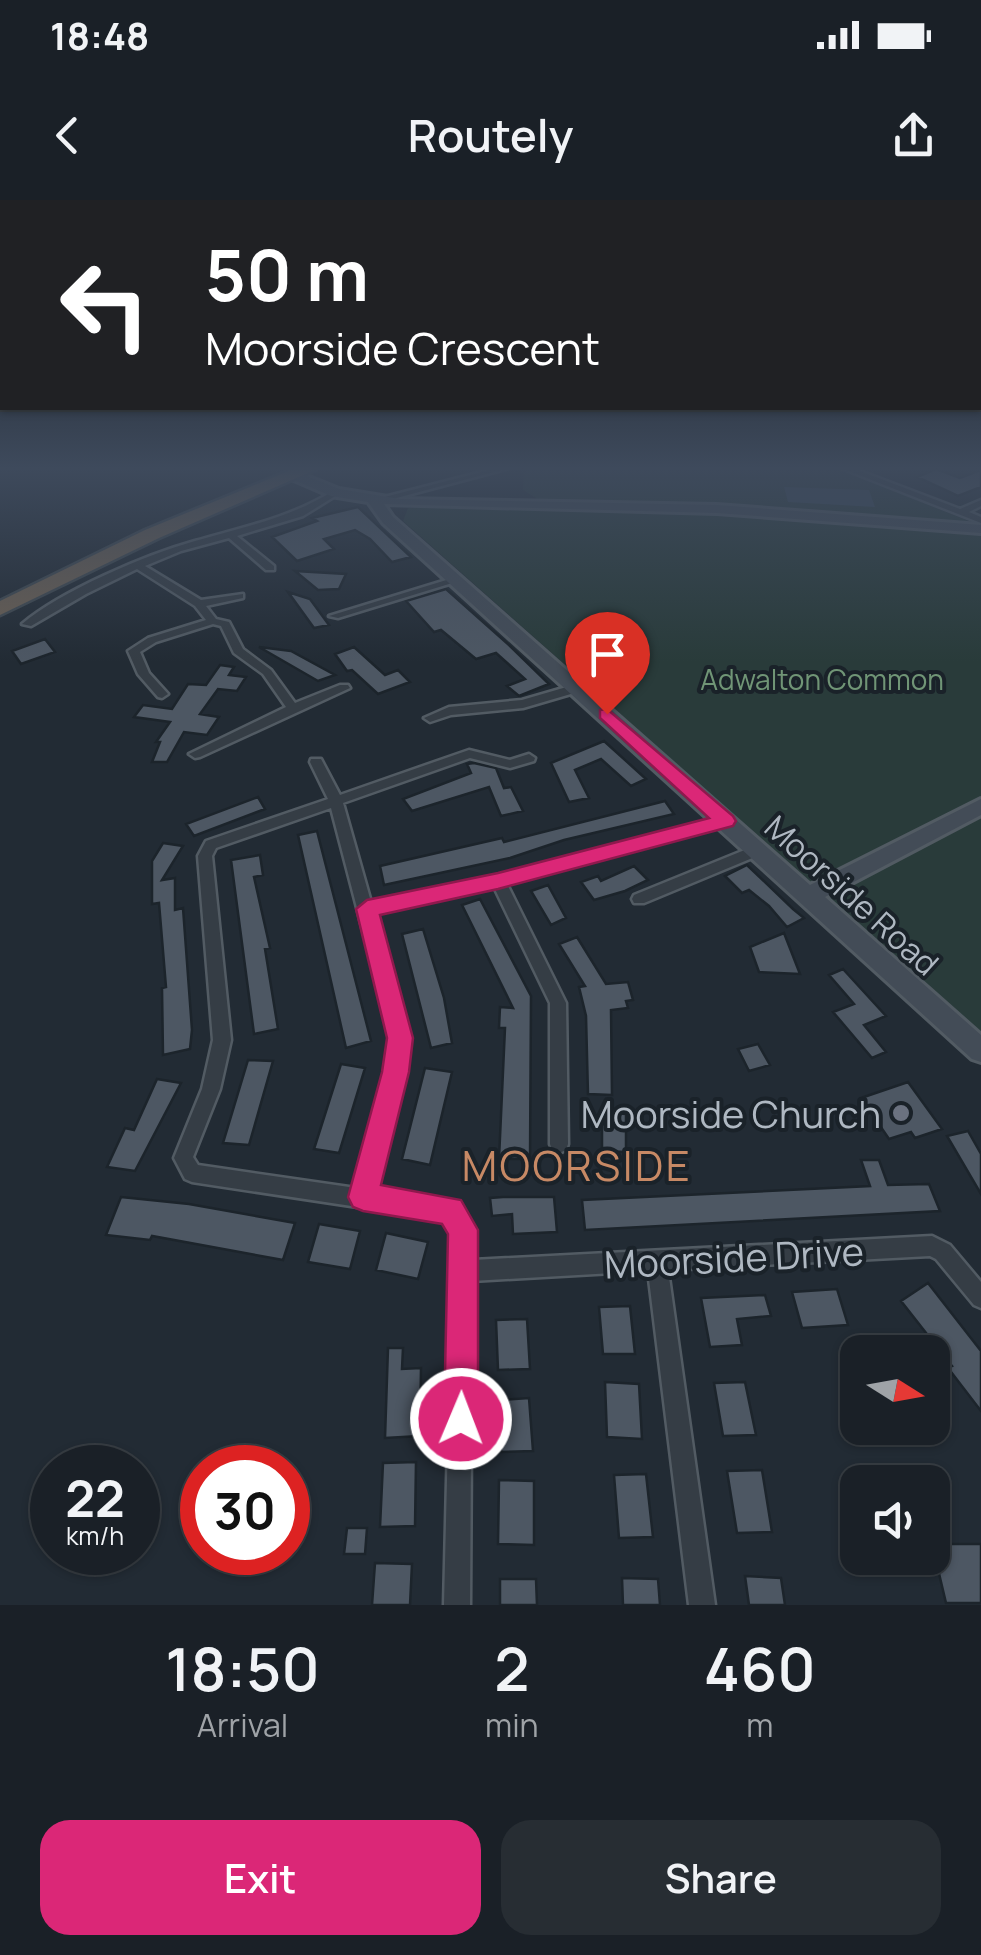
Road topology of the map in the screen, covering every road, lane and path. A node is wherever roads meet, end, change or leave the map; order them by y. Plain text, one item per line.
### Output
1 (158, 532) edge
2 (242, 532) edge
3 (402, 532) edge
4 (230, 535) junction
5 (137, 565) junction
6 (270, 568) dead end
7 (457, 580) junction
8 (238, 596) dead end
9 (199, 604) junction
10 (0, 608) edge
11 (334, 616) dead end
12 (212, 620) junction
13 (27, 624) dead end
14 (117, 650) dead end
15 (134, 652) junction
16 (344, 688) dead end
17 (577, 688) junction
18 (162, 694) dead end
19 (293, 708) junction
20 (430, 718) dead end
21 (195, 754) dead end
22 (529, 758) dead end
23 (316, 762) dead end
24 (336, 801) junction
25 (981, 806) edge
26 (725, 821) junction
27 (757, 850) junction
28 (498, 881) junction
29 (808, 896) junction
30 (639, 898) dead end
31 (367, 909) junction
32 (981, 1052) edge
33 (560, 1144) dead end
34 (363, 1197) junction
35 (657, 1263) junction
36 (464, 1270) junction
37 (981, 1298) edge
38 (457, 1605) edge
39 (702, 1605) edge

1 - 10 highway
2 - 4 street
3 - 7 street, Moorside Road
4 - 5 street
4 - 6 street
5 - 9 street
5 - 13 street
7 - 11 street
7 - 17 street, Moorside Road
8 - 9 street
9 - 12 street
12 - 15 street
12 - 19 street
14 - 15 street
15 - 18 street
16 - 19 street
17 - 20 street
17 - 26 street, Moorside Road
19 - 21 street
22 - 24 street
23 - 24 street
24 - 31 street
24 - 34 street
25 - 29 street
26 - 27 street, Moorside Road
26 - 28 street
27 - 29 street, Moorside Road
27 - 30 street
28 - 31 street
28 - 33 street
29 - 32 street, Moorside Road
31 - 34 street
34 - 36 street
35 - 36 street, Moorside Drive
35 - 37 street, Moorside Drive
35 - 39 street
36 - 38 street

